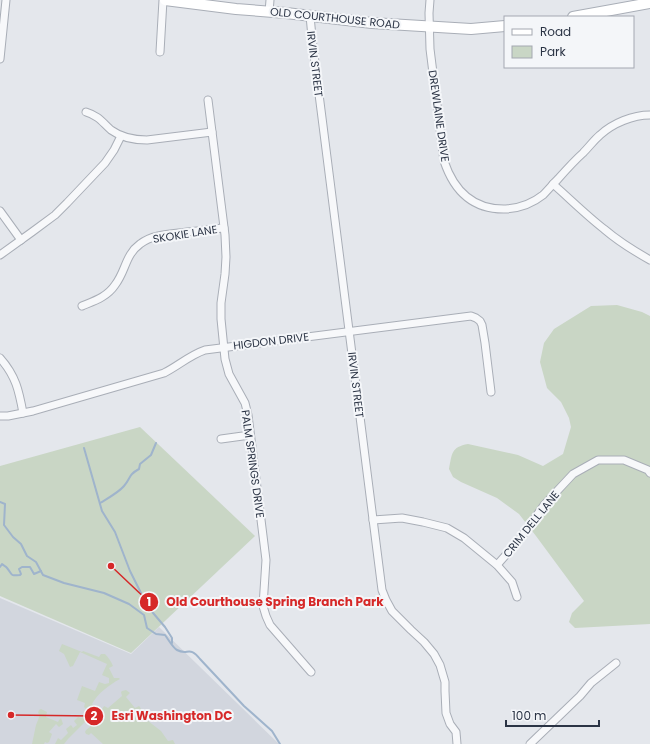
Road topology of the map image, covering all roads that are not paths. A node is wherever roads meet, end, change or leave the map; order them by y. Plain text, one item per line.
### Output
1 (6, 0) edge
2 (164, 0) edge
3 (270, 0) edge
4 (430, 0) edge
5 (650, 3) edge
6 (622, 4) edge
7 (269, 12) junction
8 (310, 16) junction
9 (577, 16) edge
10 (504, 26) edge
11 (430, 27) junction
12 (160, 52) dead end
13 (0, 60) edge
14 (208, 100) dead end
15 (86, 112) dead end
16 (650, 115) edge
17 (212, 132) junction
18 (121, 136) junction
19 (553, 184) junction
20 (0, 211) edge
21 (224, 228) junction
22 (21, 240) junction
23 (0, 255) edge
24 (650, 260) edge
25 (82, 306) dead end
26 (349, 331) junction
27 (224, 347) junction
28 (0, 358) edge
29 (491, 392) dead end
30 (23, 413) junction
31 (0, 416) edge
32 (250, 435) junction
33 (220, 439) dead end
34 (650, 473) edge
35 (373, 520) junction
36 (497, 566) junction
37 (517, 597) dead end
38 (616, 663) dead end
39 (311, 672) dead end
40 (456, 744) edge
41 (530, 744) edge

1 - 13 street
2 - 7 street, OLD COURTHOUSE ROAD
2 - 12 street
3 - 7 street
4 - 11 street, DREWLAINE DRIVE
5 - 6 street
6 - 9 street
7 - 8 street, OLD COURTHOUSE ROAD
8 - 11 street, OLD COURTHOUSE ROAD
8 - 26 street, IRVIN STREET
10 - 11 street, OLD COURTHOUSE ROAD
11 - 19 street, DREWLAINE DRIVE
14 - 17 street, PALM SPRINGS DRIVE
15 - 18 street
16 - 19 street, DREWLAINE DRIVE
17 - 18 street
17 - 21 street, PALM SPRINGS DRIVE
18 - 22 street
19 - 24 street
20 - 22 street
21 - 25 street, SKOKIE LANE
21 - 27 street, PALM SPRINGS DRIVE
22 - 23 street
26 - 27 street, HIGDON DRIVE
26 - 29 street, HIGDON DRIVE
26 - 35 street, IRVIN STREET
27 - 30 street, HIGDON DRIVE
27 - 32 street, PALM SPRINGS DRIVE
28 - 30 street
30 - 31 street, HIGDON DRIVE
32 - 33 street
32 - 39 street, PALM SPRINGS DRIVE
34 - 36 street, CRIM DELL LANE
35 - 36 street
35 - 40 street, IRVIN STREET
36 - 37 street
38 - 41 street

